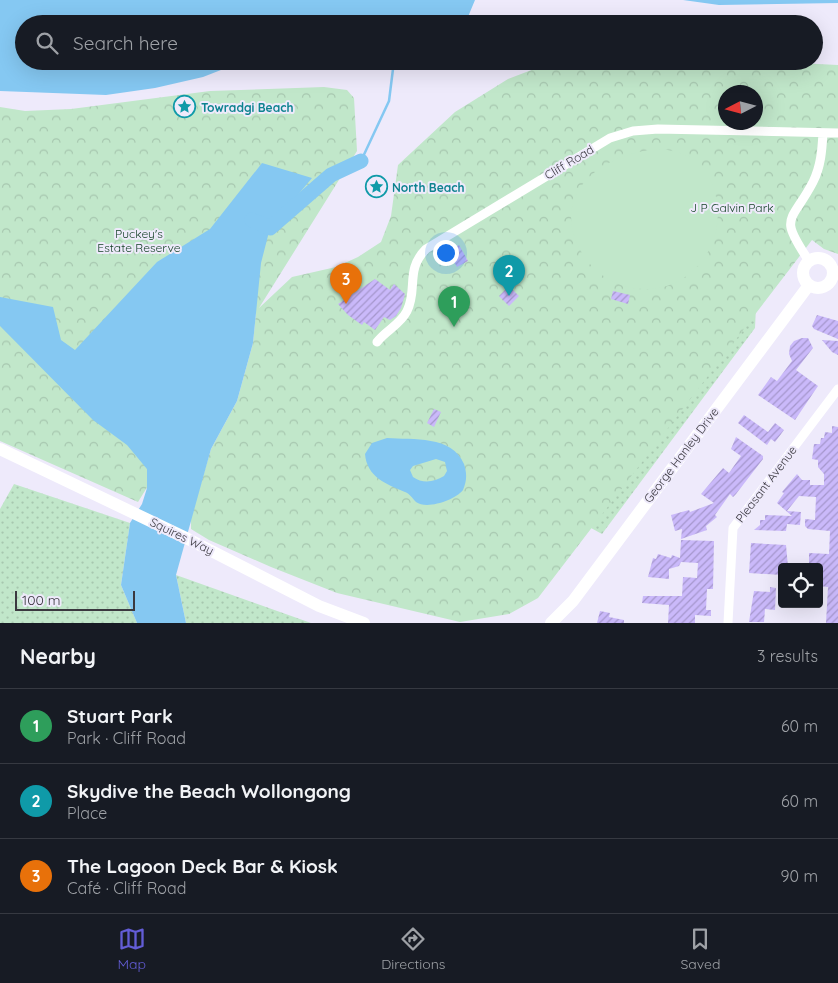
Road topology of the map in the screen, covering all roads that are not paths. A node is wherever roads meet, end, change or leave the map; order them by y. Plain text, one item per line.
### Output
1 (824, 133) junction
2 (838, 133) edge
3 (809, 261) junction
4 (835, 269) edge
5 (809, 285) junction
6 (377, 342) dead end
7 (838, 389) edge
8 (0, 449) edge
9 (364, 623) edge
10 (552, 623) edge
11 (728, 623) edge

1 - 2 street, Cliff Road
1 - 3 street
1 - 6 street, Cliff Road
3 - 4 main road
3 - 5 main road
4 - 5 main road
5 - 10 main road, George Hanley Drive
7 - 11 street, Pleasant Avenue
8 - 9 main road, Squires Way

